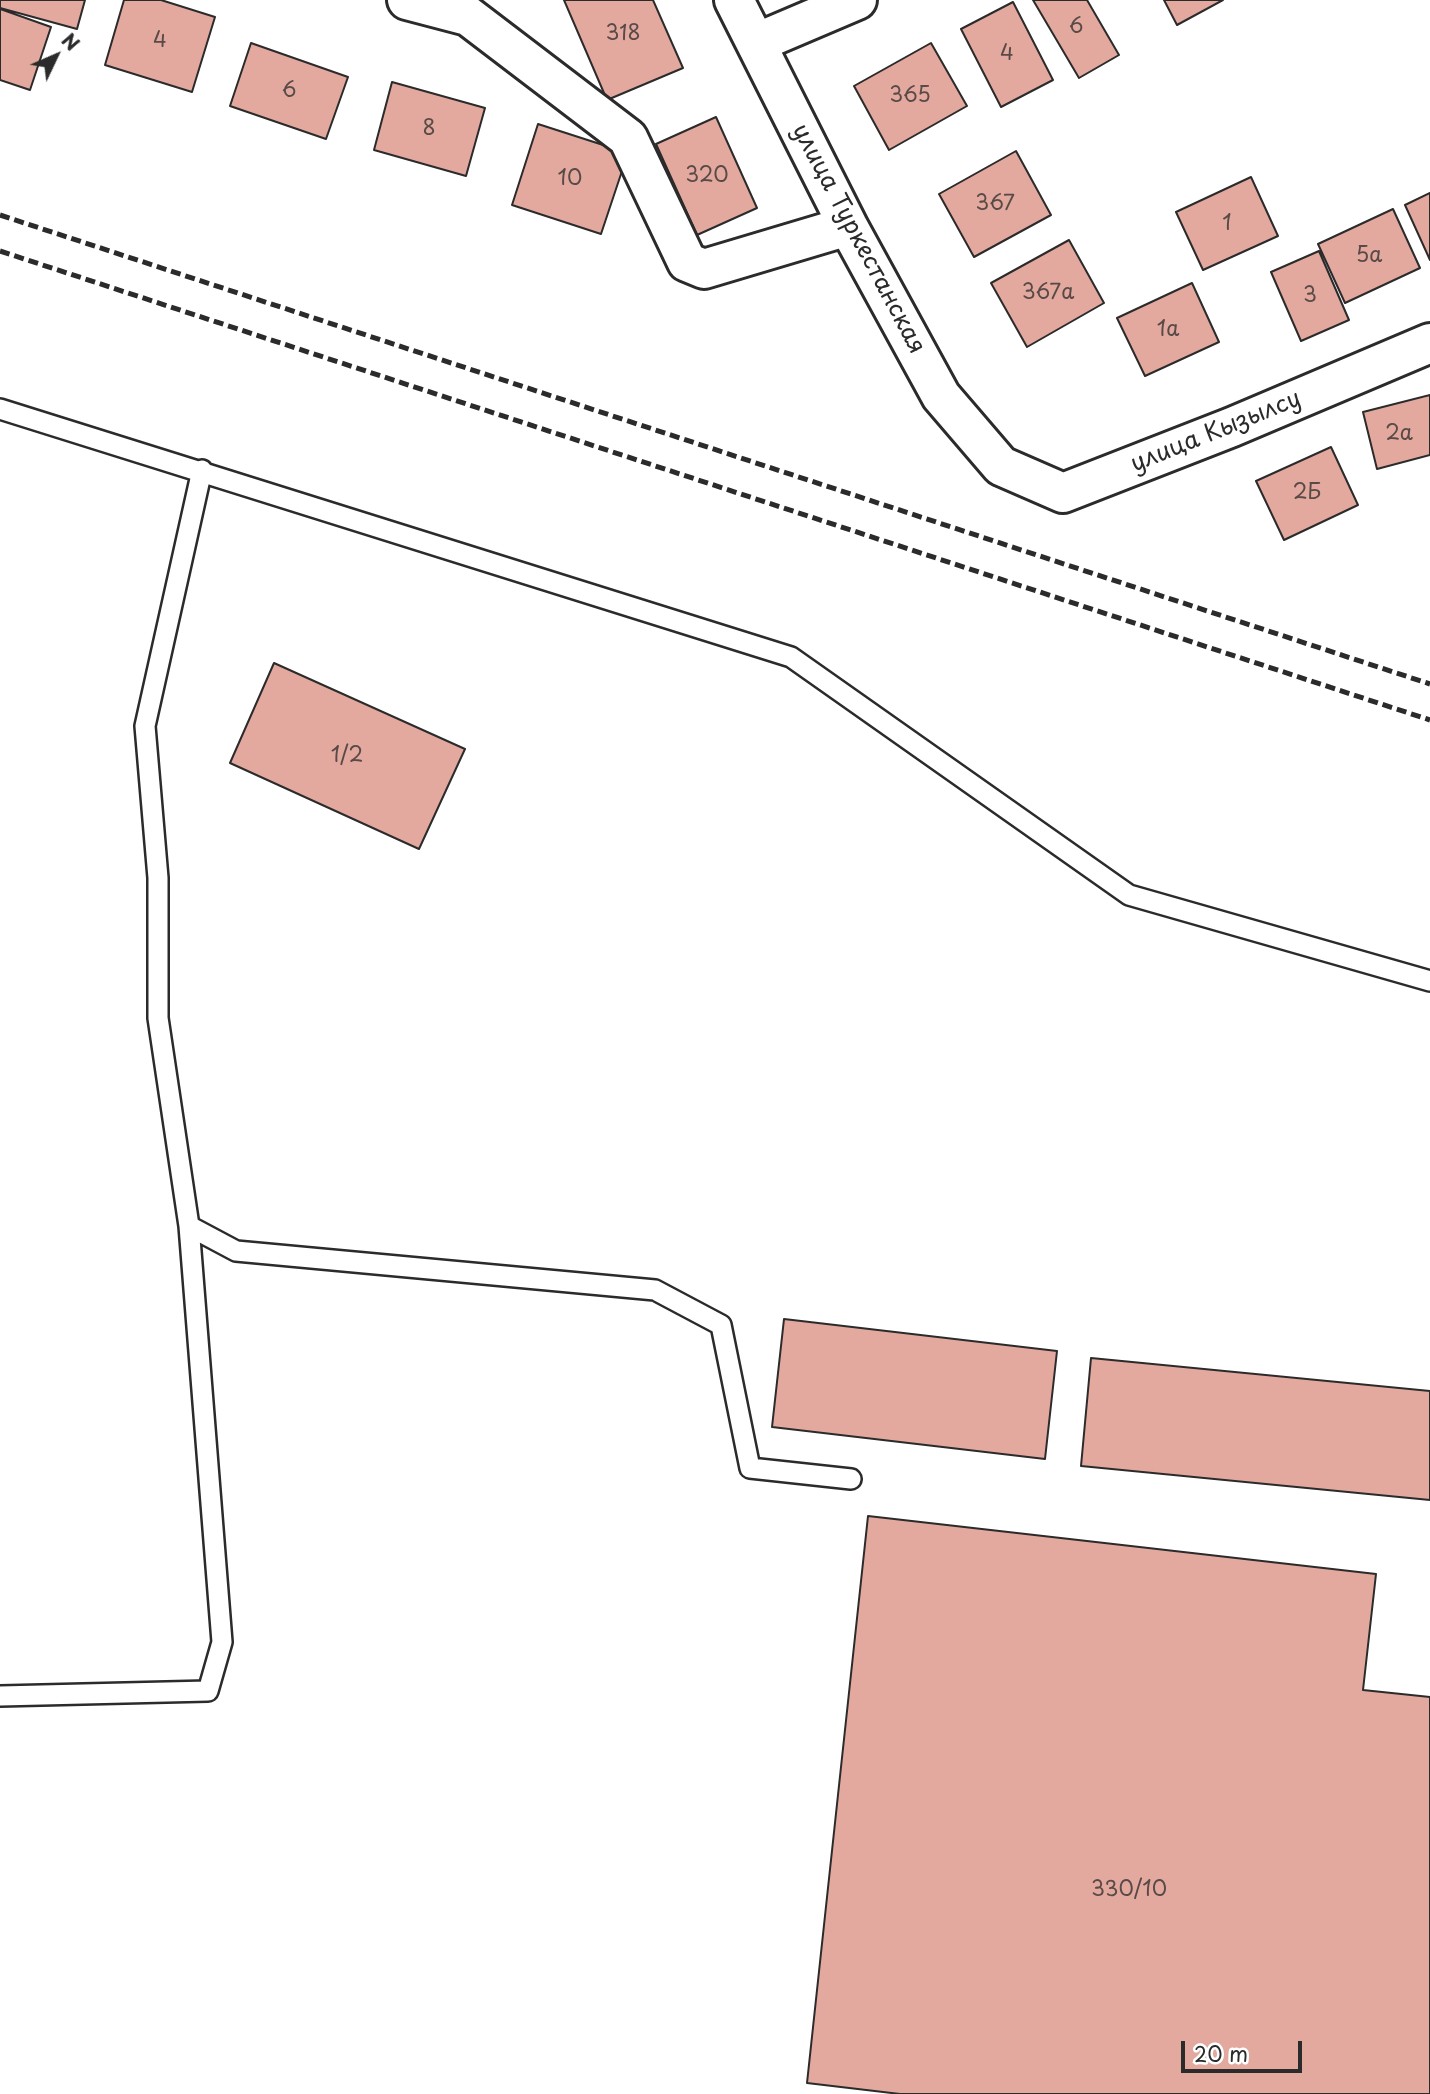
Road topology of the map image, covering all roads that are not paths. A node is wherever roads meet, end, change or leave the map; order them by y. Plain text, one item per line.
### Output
1 (407, 0) edge
2 (734, 0) edge
3 (857, 0) edge
4 (756, 43) junction
5 (848, 226) junction
6 (1430, 343) edge
7 (0, 409) edge
8 (1001, 466) joint
9 (202, 470) junction
10 (1430, 981) edge
11 (189, 1226) junction
12 (851, 1479) dead end
13 (0, 1696) edge

1 - 5 street
2 - 4 street, улица Туркестанская
3 - 4 street
4 - 5 street, улица Туркестанская
5 - 8 street, улица Туркестанская
6 - 8 street, улица Кызылсу
7 - 9 lane
9 - 10 lane
9 - 11 lane
11 - 12 lane
11 - 13 lane

